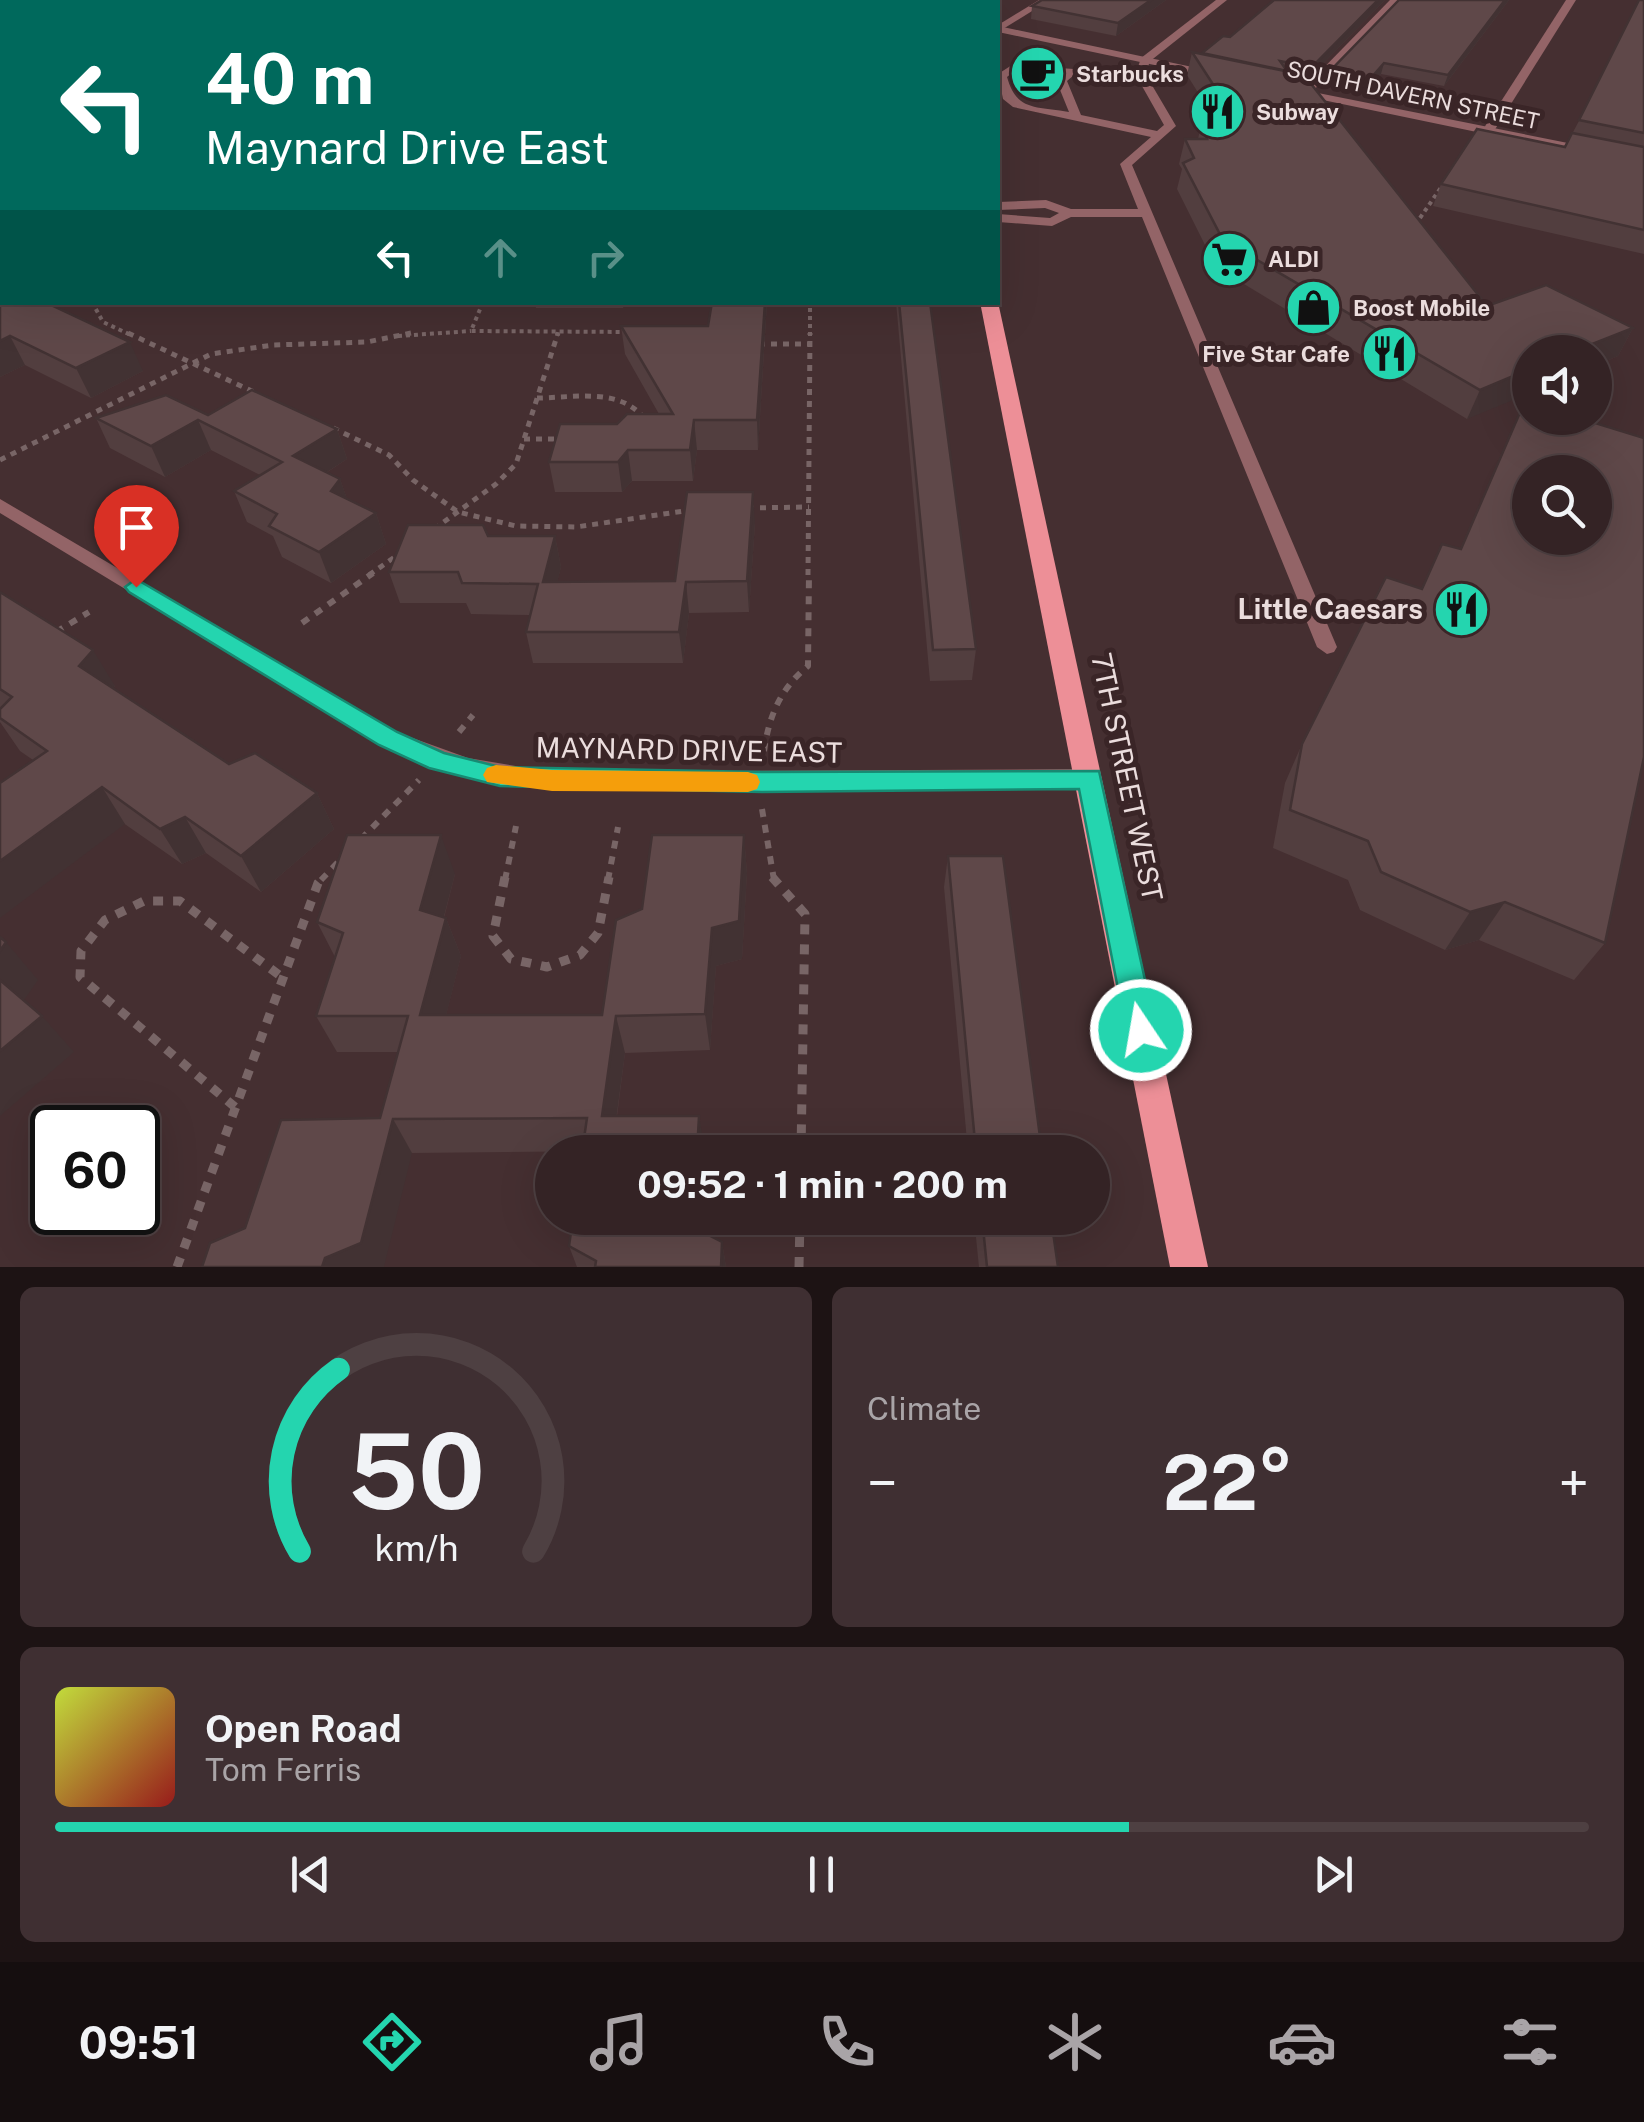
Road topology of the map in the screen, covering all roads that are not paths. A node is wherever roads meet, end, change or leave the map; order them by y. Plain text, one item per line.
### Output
1 (1045, 0) edge
2 (1222, 0) edge
3 (1394, 0) edge
4 (1570, 0) edge
5 (1000, 28) edge
6 (1000, 30) edge
7 (1144, 68) junction
8 (1072, 71) junction
9 (1230, 78) edge
10 (1286, 90) edge
11 (1306, 93) junction
12 (1076, 117) junction
13 (1488, 131) junction
14 (1160, 135) junction
15 (1605, 154) edge
16 (1000, 206) edge
17 (1070, 213) junction
18 (1146, 213) junction
19 (1000, 218) edge
20 (990, 305) edge
21 (0, 505) edge
22 (1327, 647) dead end
23 (1090, 778) junction
24 (1189, 1267) edge

1 - 5 street
2 - 7 street
3 - 11 street
4 - 13 street
6 - 7 street
7 - 8 street
7 - 9 street
7 - 14 street
8 - 12 street
8 - 12 street
10 - 11 street, SOUTH DAVERN STREET
11 - 13 street, SOUTH DAVERN STREET
12 - 14 street
13 - 15 street, SOUTH DAVERN STREET
14 - 18 street
16 - 17 street
17 - 18 street
17 - 19 street
18 - 22 street
20 - 23 main road, 7TH STREET WEST
21 - 23 street, MAYNARD DRIVE EAST
23 - 24 main road, 7TH STREET WEST

